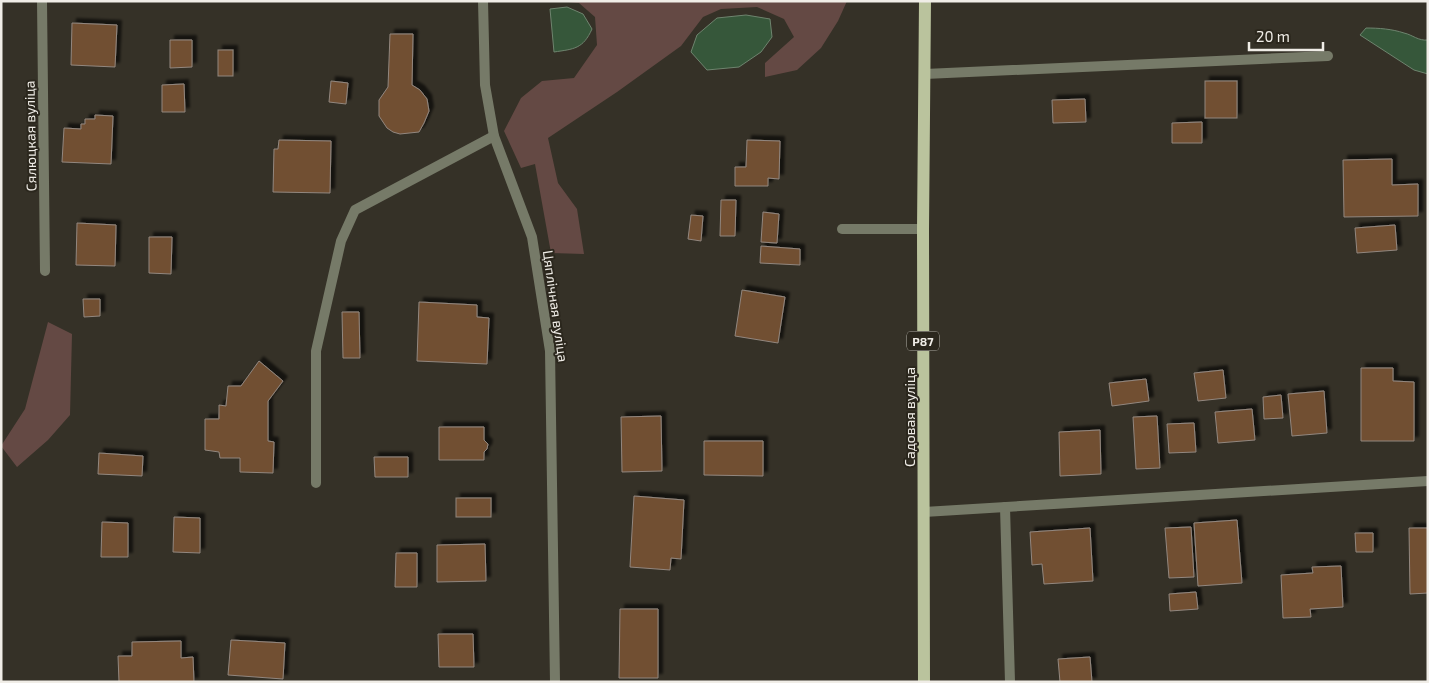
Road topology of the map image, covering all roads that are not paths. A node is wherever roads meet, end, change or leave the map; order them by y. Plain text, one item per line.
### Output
1 (42, 1) edge
2 (483, 1) edge
3 (925, 1) edge
4 (1328, 56) dead end
5 (925, 74) junction
6 (494, 136) junction
7 (842, 229) dead end
8 (923, 229) junction
9 (45, 271) dead end
10 (1428, 481) edge
11 (316, 483) dead end
12 (1005, 507) junction
13 (924, 512) junction
14 (555, 682) edge
15 (924, 682) edge
16 (1010, 682) edge

1 - 9 street, Сялюцкая вуліца
2 - 6 street, Цяплічная вуліца
3 - 5 main road, Садовая вуліца / Р87
4 - 5 street
5 - 8 main road, Садовая вуліца / Р87
6 - 11 street
6 - 14 street, Цяплічная вуліца
7 - 8 street
8 - 13 main road, Садовая вуліца / Р87
10 - 12 street
12 - 13 street
12 - 16 street
13 - 15 main road, Садовая вуліца / Р87

